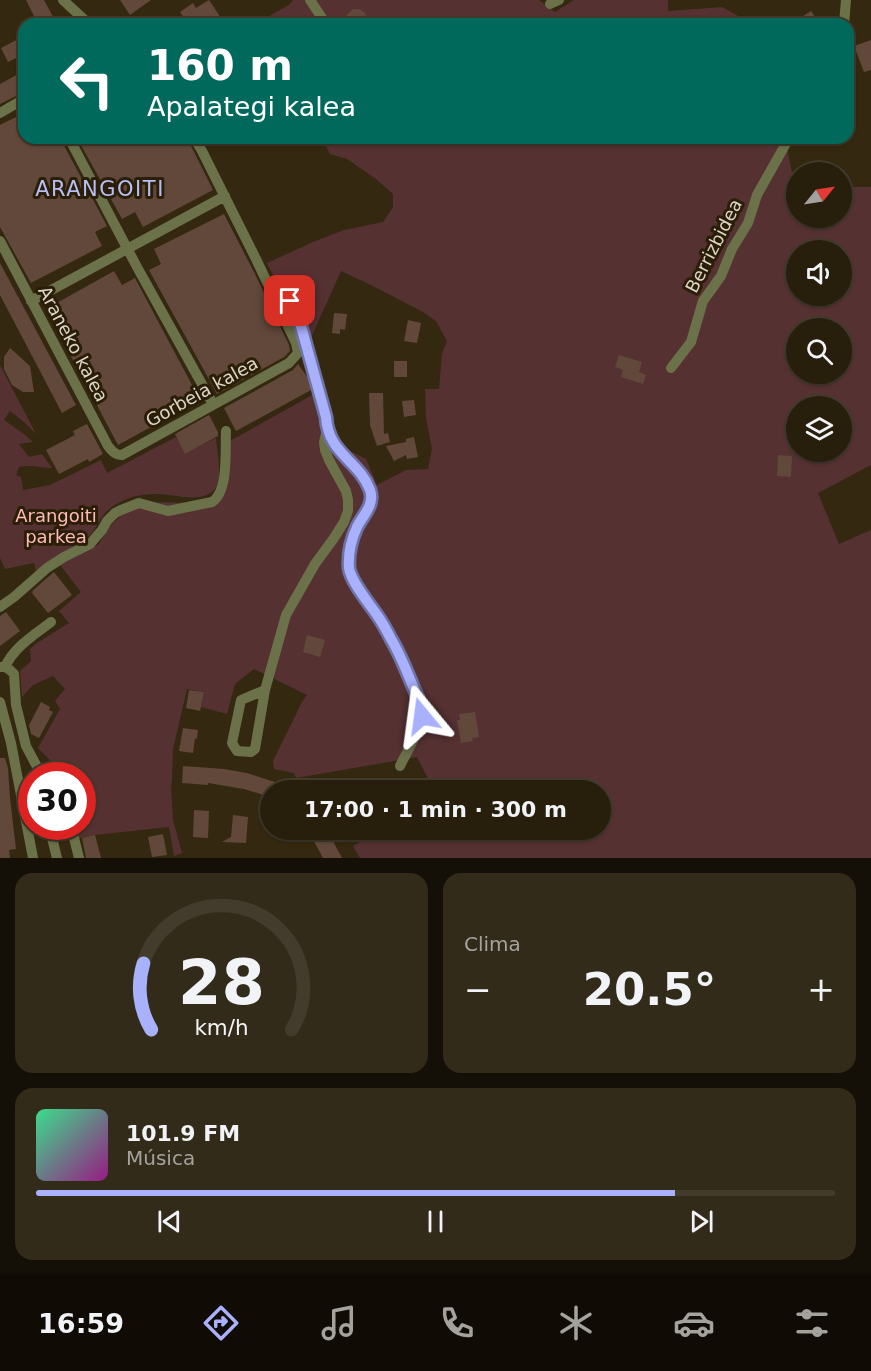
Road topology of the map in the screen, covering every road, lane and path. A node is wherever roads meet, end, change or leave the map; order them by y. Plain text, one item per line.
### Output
1 (63, 0) edge
2 (310, 0) edge
3 (846, 0) edge
4 (82, 18) edge
5 (322, 18) edge
6 (844, 18) edge
7 (18, 102) edge
8 (0, 112) edge
9 (72, 144) edge
10 (198, 144) edge
11 (786, 144) edge
12 (225, 196) junction
13 (0, 242) edge
14 (127, 248) junction
15 (274, 297) junction
16 (32, 301) junction
17 (671, 368) dead end
18 (213, 404) junction
19 (327, 429) junction
20 (226, 430) dead end
21 (122, 455) joint
22 (0, 607) edge
23 (51, 622) dead end
24 (3, 667) edge
25 (265, 690) junction
26 (0, 702) edge
27 (19, 720) junction
28 (8, 729) junction
29 (26, 746) junction
30 (30, 762) edge
31 (35, 762) edge
32 (400, 766) dead end
33 (52, 840) edge
34 (74, 840) edge
35 (33, 858) edge
36 (57, 858) edge
37 (79, 858) edge

1 - 4 street
2 - 5 street
3 - 6 street
7 - 8 street
9 - 14 street
10 - 12 street
11 - 17 street, Berrizbidea
12 - 14 street
12 - 15 street
13 - 16 street, Araneko kalea
14 - 16 street
14 - 18 street
15 - 18 street, Gorbeia kalea
15 - 19 street
16 - 21 street, Araneko kalea
18 - 21 street, Gorbeia kalea
19 - 25 street
19 - 32 street
20 - 22 street
23 - 24 street
24 - 27 street
25 - 25 street
26 - 28 street
27 - 28 street
27 - 29 street
28 - 35 street
29 - 30 street
29 - 31 street
33 - 36 street
34 - 37 street

